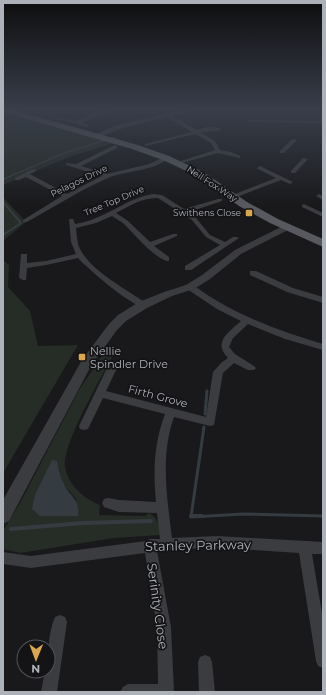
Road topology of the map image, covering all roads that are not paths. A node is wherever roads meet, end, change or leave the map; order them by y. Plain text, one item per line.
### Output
1 (114, 141) edge
2 (155, 141) edge
3 (212, 141) edge
4 (293, 141) edge
5 (116, 147) dead end
6 (158, 148) dead end
7 (218, 151) junction
8 (282, 152) dead end
9 (238, 157) dead end
10 (166, 158) junction
11 (305, 159) dead end
12 (180, 163) junction
13 (68, 164) dead end
14 (77, 166) junction
15 (260, 168) dead end
16 (34, 170) dead end
17 (293, 172) dead end
18 (25, 174) junction
19 (107, 176) junction
20 (17, 178) dead end
21 (280, 178) junction
22 (290, 182) dead end
23 (214, 194) dead end
24 (67, 196) junction
25 (226, 200) junction
26 (304, 206) dead end
27 (323, 208) edge
28 (183, 212) junction
29 (316, 212) junction
30 (111, 213) junction
31 (323, 215) edge
32 (25, 221) dead end
33 (285, 226) junction
34 (175, 235) dead end
35 (235, 238) dead end
36 (323, 243) edge
37 (224, 244) junction
38 (149, 245) junction
39 (80, 255) junction
40 (24, 256) dead end
41 (166, 259) dead end
42 (23, 266) junction
43 (188, 268) dead end
44 (253, 273) dead end
45 (23, 278) dead end
46 (190, 287) junction
47 (323, 300) edge
48 (143, 305) junction
49 (247, 321) junction
50 (323, 347) edge
51 (234, 359) junction
52 (112, 368) dead end
53 (251, 368) dead end
54 (100, 393) junction
55 (171, 412) junction
56 (84, 426) dead end
57 (108, 503) dead end
58 (162, 508) junction
59 (3, 516) edge
60 (167, 544) junction
61 (150, 545) junction
62 (304, 546) junction
63 (323, 548) edge
64 (3, 558) edge
65 (60, 622) dead end
66 (205, 662) dead end
67 (323, 662) edge
68 (49, 692) edge
69 (128, 692) edge
70 (168, 692) edge
71 (207, 692) edge

1 - 10 main road, Neil Fox Way
2 - 6 street
3 - 7 street
4 - 8 street
5 - 14 street
7 - 9 street
7 - 12 street
10 - 12 main road, Neil Fox Way
10 - 19 street, Pelagos Drive
11 - 17 street
12 - 25 main road, Neil Fox Way
13 - 14 street
14 - 19 street
15 - 21 street
16 - 18 street
18 - 20 street
18 - 24 street
19 - 24 street, Pelagos Drive
21 - 22 street
21 - 25 street
23 - 25 street
24 - 32 street, Pelagos Drive
25 - 28 street
25 - 33 main road, Neil Fox Way
26 - 29 street
27 - 29 street
28 - 30 street, Tree Top Drive
28 - 37 street
29 - 31 street
30 - 38 street
30 - 39 street, Tree Top Drive
33 - 36 main road, Neil Fox Way
33 - 46 street
34 - 38 street
35 - 37 street
37 - 43 street
38 - 41 street
39 - 42 street
39 - 48 street, Tree Top Drive
40 - 42 street
42 - 45 street
44 - 47 street
46 - 48 street
46 - 49 street
48 - 59 street
49 - 50 street
49 - 51 street
51 - 53 street
51 - 55 street, Firth Grove
52 - 54 street
54 - 55 street, Firth Grove
54 - 56 street
55 - 58 street
57 - 58 street
58 - 60 street
60 - 61 street, Stanley Parkway
60 - 62 street, Stanley Parkway
61 - 64 street, Stanley Parkway
61 - 70 street, Serinity Close
62 - 63 street, Stanley Parkway
62 - 67 street
65 - 68 street
66 - 71 street
69 - 70 street, Serinity Close

